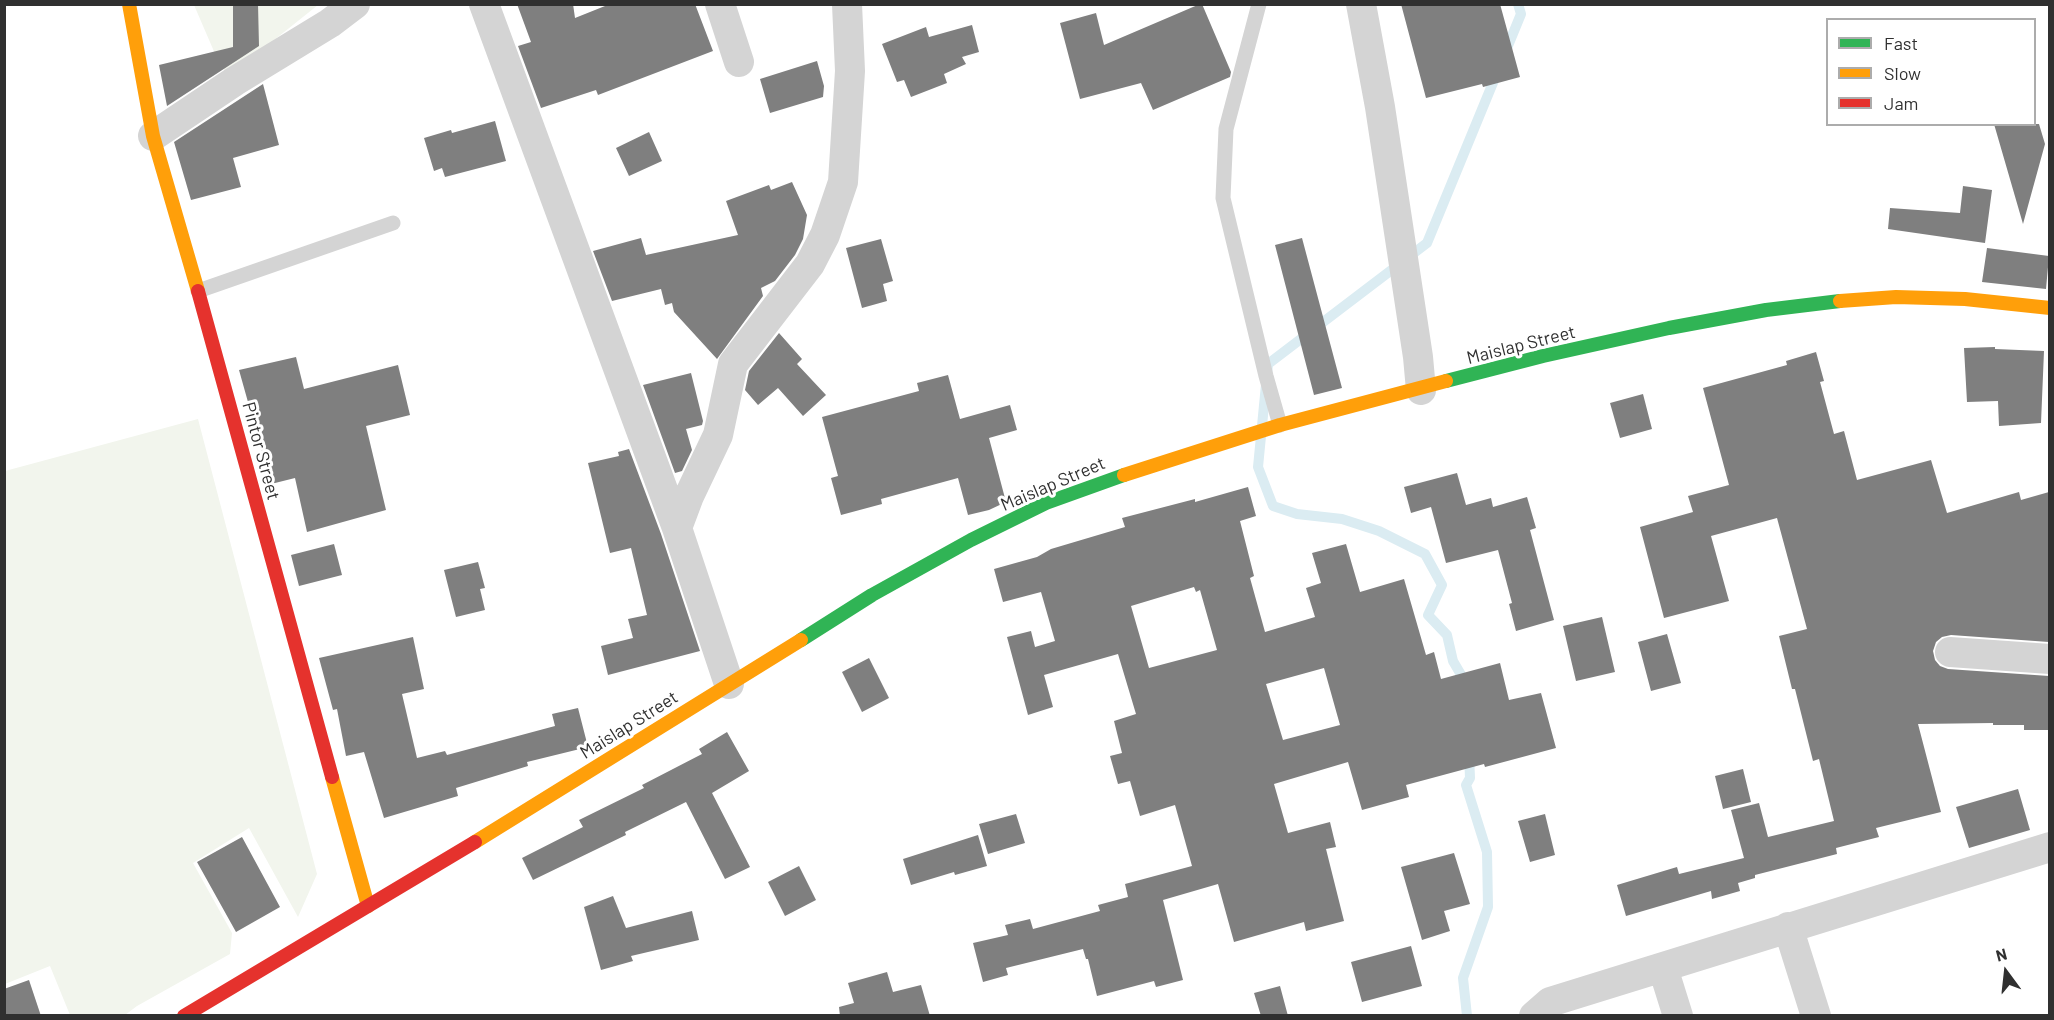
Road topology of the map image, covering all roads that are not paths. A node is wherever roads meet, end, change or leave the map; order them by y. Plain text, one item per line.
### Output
1 (129, 4) edge
2 (355, 4) edge
3 (484, 4) edge
4 (720, 4) edge
5 (847, 4) edge
6 (1259, 4) edge
7 (1360, 4) edge
8 (739, 62) dead end
9 (153, 136) junction
10 (393, 223) dead end
11 (198, 291) junction
12 (2049, 308) edge
13 (1420, 390) junction
14 (1280, 425) junction
15 (677, 528) junction
16 (1950, 652) dead end
17 (2049, 659) edge
18 (729, 684) junction
19 (2049, 847) edge
20 (368, 906) junction
21 (1788, 927) junction
22 (1663, 968) junction
23 (1546, 1011) edge
24 (184, 1016) edge
25 (1678, 1016) edge
26 (1816, 1016) edge

1 - 9 main road, Pintor Street
2 - 9 street
3 - 15 street
4 - 8 street
5 - 15 street
6 - 14 lane
7 - 13 street
9 - 11 main road, Pintor Street
10 - 11 lane
11 - 20 main road, Pintor Street
12 - 13 main road, Maislap Street
13 - 14 main road, Maislap Street
14 - 18 main road, Maislap Street
15 - 18 street
16 - 17 street
18 - 20 main road, Maislap Street
19 - 21 street
20 - 24 main road, Maislap Street
21 - 22 street
21 - 26 street
22 - 23 street
22 - 25 street

